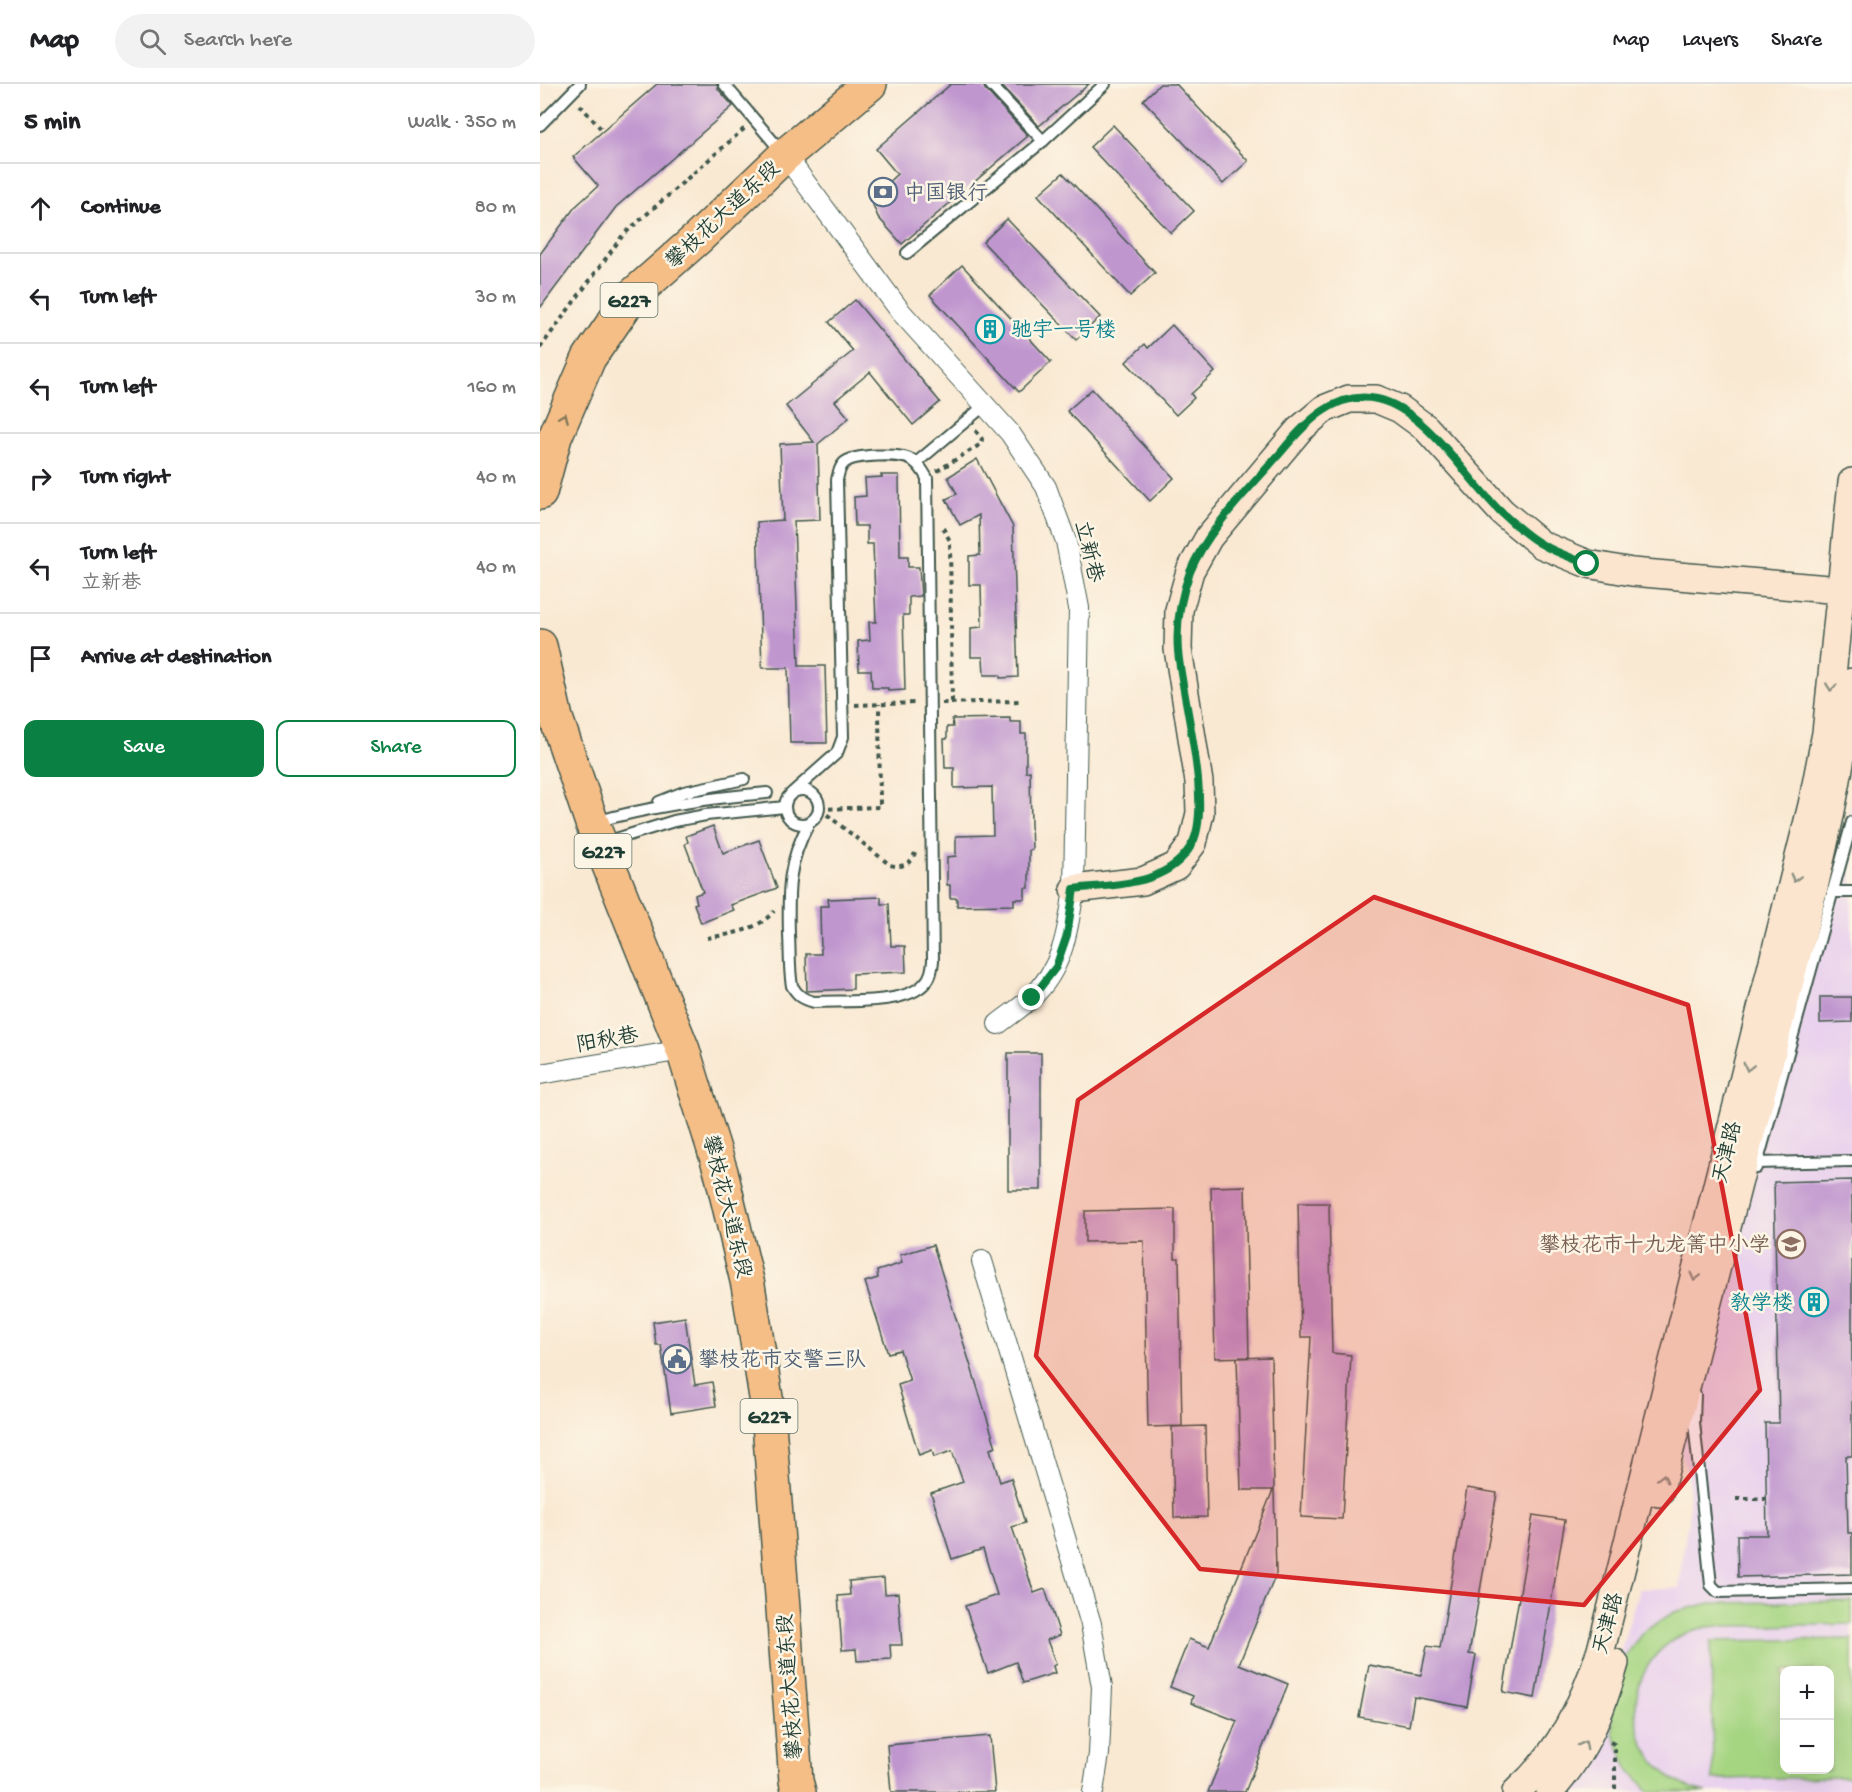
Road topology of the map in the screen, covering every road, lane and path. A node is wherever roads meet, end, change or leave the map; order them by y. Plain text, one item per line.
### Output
1 (580, 84) edge
2 (724, 84) edge
3 (837, 84) edge
4 (870, 84) edge
5 (990, 84) edge
6 (1105, 84) edge
7 (583, 108) dead end
8 (540, 125) edge
9 (603, 131) dead end
10 (770, 138) junction
11 (1043, 141) junction
12 (907, 253) dead end
13 (540, 348) edge
14 (985, 405) junction
15 (540, 415) edge
16 (967, 420) junction
17 (916, 463) junction
18 (927, 478) junction
19 (1852, 482) edge
20 (540, 493) edge
21 (927, 498) junction
22 (1847, 590) edge
23 (540, 646) edge
24 (1852, 682) edge
25 (915, 703) dead end
26 (952, 703) dead end
27 (879, 704) dead end
28 (915, 714) dead end
29 (540, 721) edge
30 (744, 779) dead end
31 (766, 793) dead end
32 (792, 793) junction
33 (785, 807) junction
34 (820, 809) junction
35 (637, 810) junction
36 (1852, 822) edge
37 (809, 823) junction
38 (596, 833) junction
39 (916, 847) dead end
40 (1074, 889) junction
41 (788, 891) junction
42 (1832, 892) junction
43 (1852, 892) edge
44 (707, 938) dead end
45 (998, 1024) dead end
46 (673, 1052) junction
47 (540, 1074) edge
48 (1852, 1161) edge
49 (1741, 1218) dead end
50 (982, 1262) dead end
51 (1736, 1499) dead end
52 (1766, 1499) dead end
53 (1852, 1589) edge
54 (1605, 1744) dead end
55 (780, 1792) edge
56 (798, 1792) edge
57 (1093, 1792) edge
58 (1516, 1792) edge
59 (1550, 1792) edge
60 (1615, 1792) edge

1 - 8 lane
2 - 10 lane
3 - 10 highway, 攀枝花大道东段 / G227
4 - 10 highway, 攀枝花大道东段 / G227
5 - 11 lane
6 - 11 lane
7 - 9 path
10 - 13 path
10 - 14 street, 立新巷
10 - 15 highway, 攀枝花大道东段 / G227
20 -> 10 highway, 攀枝花大道东段 / G227
11 - 12 lane
14 - 16 lane
14 - 40 street, 立新巷
16 - 17 lane
16 - 18 path
17 - 18 lane
17 - 32 lane
18 - 21 lane
19 - 22 main road, 天津路
21 - 26 path
21 - 41 lane
22 - 40 main road
22 -> 58 main road, 天津路
23 - 38 highway, 攀枝花大道东段 / G227
59 -> 24 main road
25 - 28 path
27 - 34 path
29 - 46 highway, 攀枝花大道东段 / G227
30 - 35 lane
31 - 35 lane
32 - 33 lane
32 - 34 lane
33 - 37 lane
33 - 38 lane
34 - 37 lane
34 - 39 path
35 - 38 lane
36 - 42 lane
37 - 41 lane
38 - 46 highway, 攀枝花大道东段 / G227
40 - 45 street, 立新巷
41 - 44 path
42 - 43 lane
42 - 48 lane
46 - 47 street, 阳秋巷
46 - 55 highway, 攀枝花大道东段 / G227
46 - 56 highway, 攀枝花大道东段 / G227
49 - 53 lane
50 - 57 street
51 - 52 path
54 - 60 path

